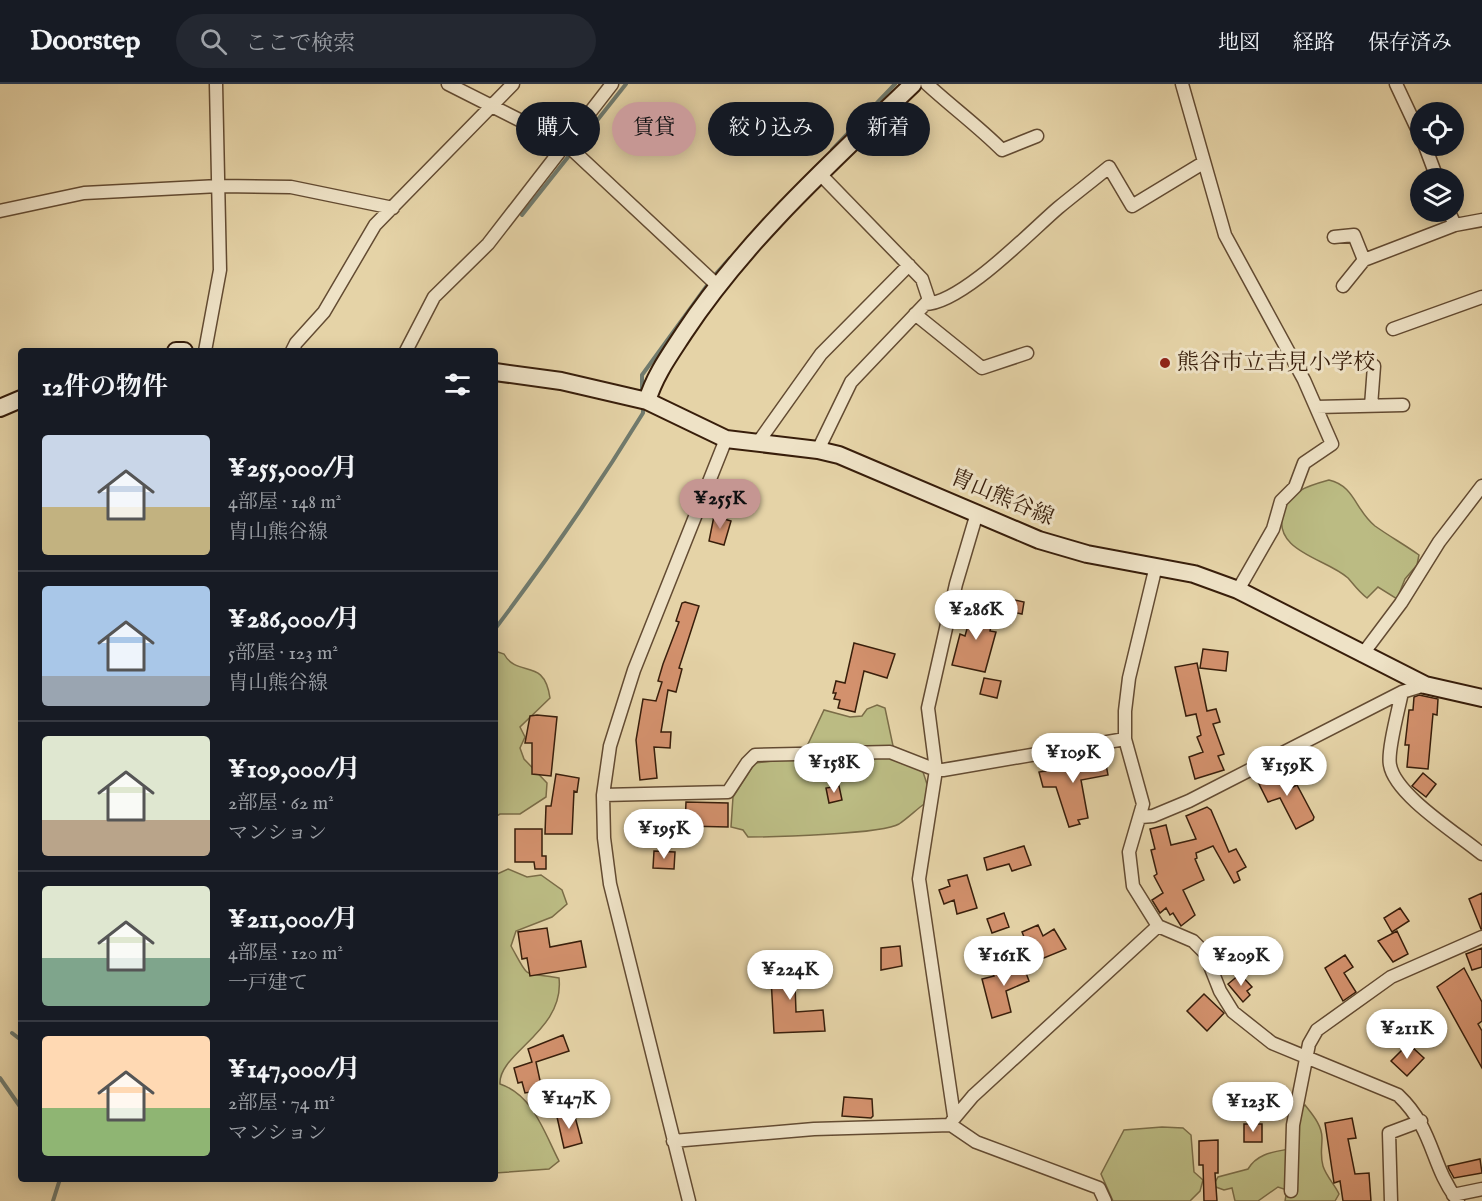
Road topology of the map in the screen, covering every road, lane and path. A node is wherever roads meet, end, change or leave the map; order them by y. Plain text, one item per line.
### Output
1 (216, 84) edge
2 (448, 84) edge
3 (513, 84) edge
4 (612, 84) edge
5 (913, 84) edge
6 (927, 84) edge
7 (1182, 84) edge
8 (1396, 84) edge
9 (598, 102) edge
10 (493, 105) junction
11 (1410, 114) edge
12 (516, 117) edge
13 (1037, 136) dead end
14 (555, 156) edge
15 (579, 156) edge
16 (1203, 163) junction
17 (820, 174) junction
18 (219, 186) junction
19 (393, 207) junction
20 (0, 211) edge
21 (1482, 220) edge
22 (1454, 222) edge
23 (1455, 225) junction
24 (1334, 237) dead end
25 (1364, 260) junction
26 (909, 265) junction
27 (718, 286) junction
28 (1343, 286) dead end
29 (1482, 297) edge
30 (925, 304) junction
31 (915, 314) junction
32 (1393, 329) dead end
33 (206, 348) edge
34 (294, 348) edge
35 (408, 348) edge
36 (1027, 353) dead end
37 (1374, 366) dead end
38 (498, 372) edge
39 (18, 400) edge
40 (641, 400) junction
41 (1403, 405) dead end
42 (1371, 406) junction
43 (1316, 407) junction
44 (0, 408) edge
45 (726, 439) junction
46 (758, 444) junction
47 (818, 450) junction
48 (1482, 486) edge
49 (977, 513) junction
50 (1156, 566) junction
51 (1238, 590) junction
52 (1362, 655) junction
53 (1425, 685) junction
54 (1402, 692) junction
55 (1482, 698) edge
56 (1125, 739) junction
57 (936, 770) junction
58 (603, 795) junction
59 (1141, 817) junction
60 (1482, 854) edge
61 (1158, 926) junction
62 (1482, 937) edge
63 (1306, 1057) junction
64 (1420, 1120) junction
65 (952, 1121) junction
66 (673, 1141) junction
67 (1482, 1189) edge
68 (1291, 1191) dead end
69 (1456, 1198) edge
70 (689, 1201) edge
71 (1105, 1201) edge
72 (1391, 1201) edge

1 - 18 street
2 - 10 street
3 - 10 street
4 - 9 street
5 - 17 main road
6 - 13 street
7 - 16 street
8 - 11 street
10 - 12 street
10 - 19 street
14 - 35 street
15 - 27 street
16 - 30 street
16 - 43 street
17 - 26 street
17 - 27 main road
18 - 19 street
18 - 20 street
18 - 33 street
19 - 34 street
21 - 23 street
22 - 23 street
23 - 25 street
24 - 25 street
25 - 28 street
26 - 30 street
26 - 46 street
27 - 40 main road
29 - 32 street
30 - 31 street
31 - 36 street
31 - 47 street
37 - 42 street
38 - 40 main road, 胄山熊谷線
39 - 44 main road
40 - 45 main road, 胄山熊谷線
41 - 42 street
42 - 43 street
43 - 51 street
45 - 46 main road, 胄山熊谷線
45 - 58 street
46 - 47 main road, 胄山熊谷線
47 - 49 main road, 胄山熊谷線
48 - 52 street
49 - 50 main road, 胄山熊谷線
49 - 57 street
50 - 51 main road, 胄山熊谷線
50 - 56 street
51 - 52 main road, 胄山熊谷線
52 - 53 main road, 胄山熊谷線
53 - 54 street
53 - 55 main road, 胄山熊谷線
54 - 59 street
54 - 60 street
56 - 57 street
56 - 59 street
57 - 58 street
57 - 65 street
58 - 66 street
59 - 61 street
61 - 63 street
61 - 65 street
62 - 63 street
63 - 64 street
63 - 68 street
64 - 69 street
64 - 72 street
65 - 66 street
65 - 71 street
66 - 70 street
67 - 69 street

